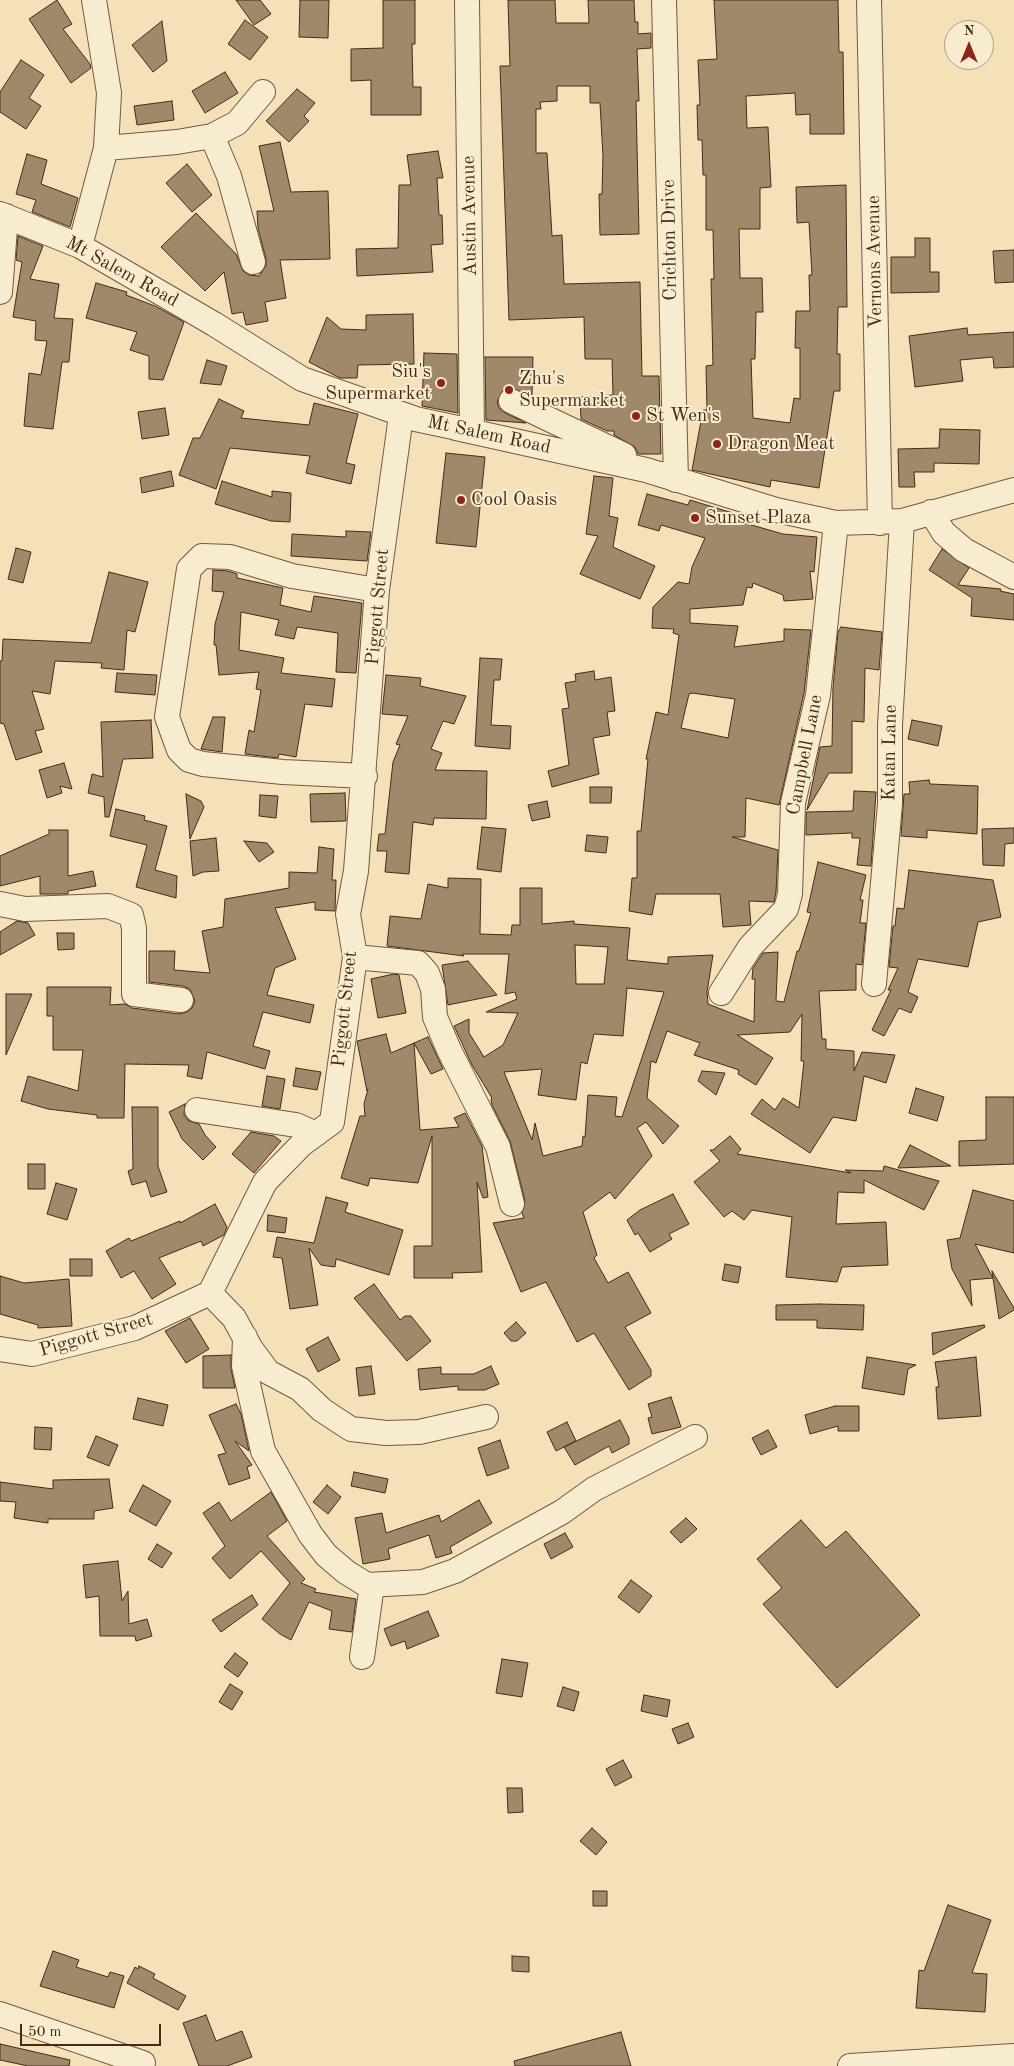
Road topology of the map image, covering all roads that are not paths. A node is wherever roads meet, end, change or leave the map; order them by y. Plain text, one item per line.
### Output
1 (94, 0) edge
2 (467, 0) edge
3 (664, 0) edge
4 (869, 0) edge
5 (263, 92) dead end
6 (212, 136) junction
7 (106, 148) junction
8 (3, 215) edge
9 (80, 246) junction
10 (253, 262) dead end
11 (0, 292) edge
12 (511, 401) dead end
13 (468, 430) junction
14 (676, 480) junction
15 (1014, 490) edge
16 (931, 512) junction
17 (891, 522) junction
18 (836, 523) junction
19 (1014, 576) edge
20 (377, 590) junction
21 (365, 776) junction
22 (0, 904) edge
23 (355, 957) junction
24 (874, 984) dead end
25 (720, 993) dead end
26 (181, 1000) dead end
27 (197, 1110) dead end
28 (316, 1134) junction
29 (512, 1204) dead end
30 (210, 1293) junction
31 (245, 1338) junction
32 (0, 1349) edge
33 (486, 1417) dead end
34 (695, 1437) dead end
35 (372, 1585) junction
36 (362, 1658) dead end
37 (0, 2014) edge
38 (1014, 2056) edge
39 (143, 2063) dead end
40 (850, 2066) edge

1 - 7 street
2 - 13 street, Austin Avenue
3 - 14 street, Crichton Drive
4 - 17 street, Vernons Avenue
5 - 6 street
6 - 7 street
6 - 10 street
7 - 9 street
8 - 9 street, Mt Salem Road
8 - 11 street
9 - 13 street, Mt Salem Road
12 - 14 street
13 - 14 street, Mt Salem Road
13 - 20 street, Piggott Street
14 - 18 street, Mt Salem Road
15 - 16 street, Mt Salem Road
16 - 17 street, Mt Salem Road
16 - 19 street
17 - 18 street, Mt Salem Road
17 - 24 street, Katan Lane
18 - 25 street, Campbell Lane
20 - 21 street, Piggott Street
20 - 21 street
21 - 23 street, Piggott Street
22 - 26 street
23 - 28 street, Piggott Street
23 - 29 street
27 - 28 street
28 - 30 street, Piggott Street
30 - 31 street
30 - 32 street, Piggott Street
31 - 33 street
31 - 35 street
34 - 35 street
35 - 36 street
37 - 39 street
38 - 40 street

